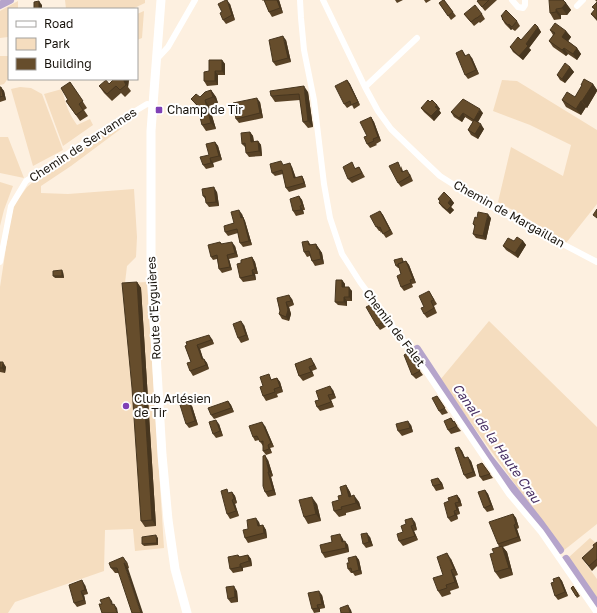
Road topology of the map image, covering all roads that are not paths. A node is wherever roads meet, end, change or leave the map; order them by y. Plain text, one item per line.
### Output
1 (161, 0) edge
2 (195, 0) edge
3 (300, 0) edge
4 (323, 0) edge
5 (512, 0) edge
6 (525, 0) edge
7 (583, 0) edge
8 (577, 6) dead end
9 (417, 38) dead end
10 (156, 60) junction
11 (365, 87) junction
12 (153, 104) junction
13 (0, 262) edge
14 (597, 262) edge
15 (597, 612) edge
16 (187, 613) edge

1 - 10 main road, Route d'Eyguières
2 - 10 street
3 - 15 street, Chemin de Falet
4 - 11 street, Chemin de Margaillan
5 - 6 street
7 - 8 street
9 - 11 street
10 - 12 main road, Route d'Eyguières
11 - 14 street, Chemin de Margaillan
12 - 13 street, Chemin de Servannes
12 - 16 main road, Route d'Eyguières

